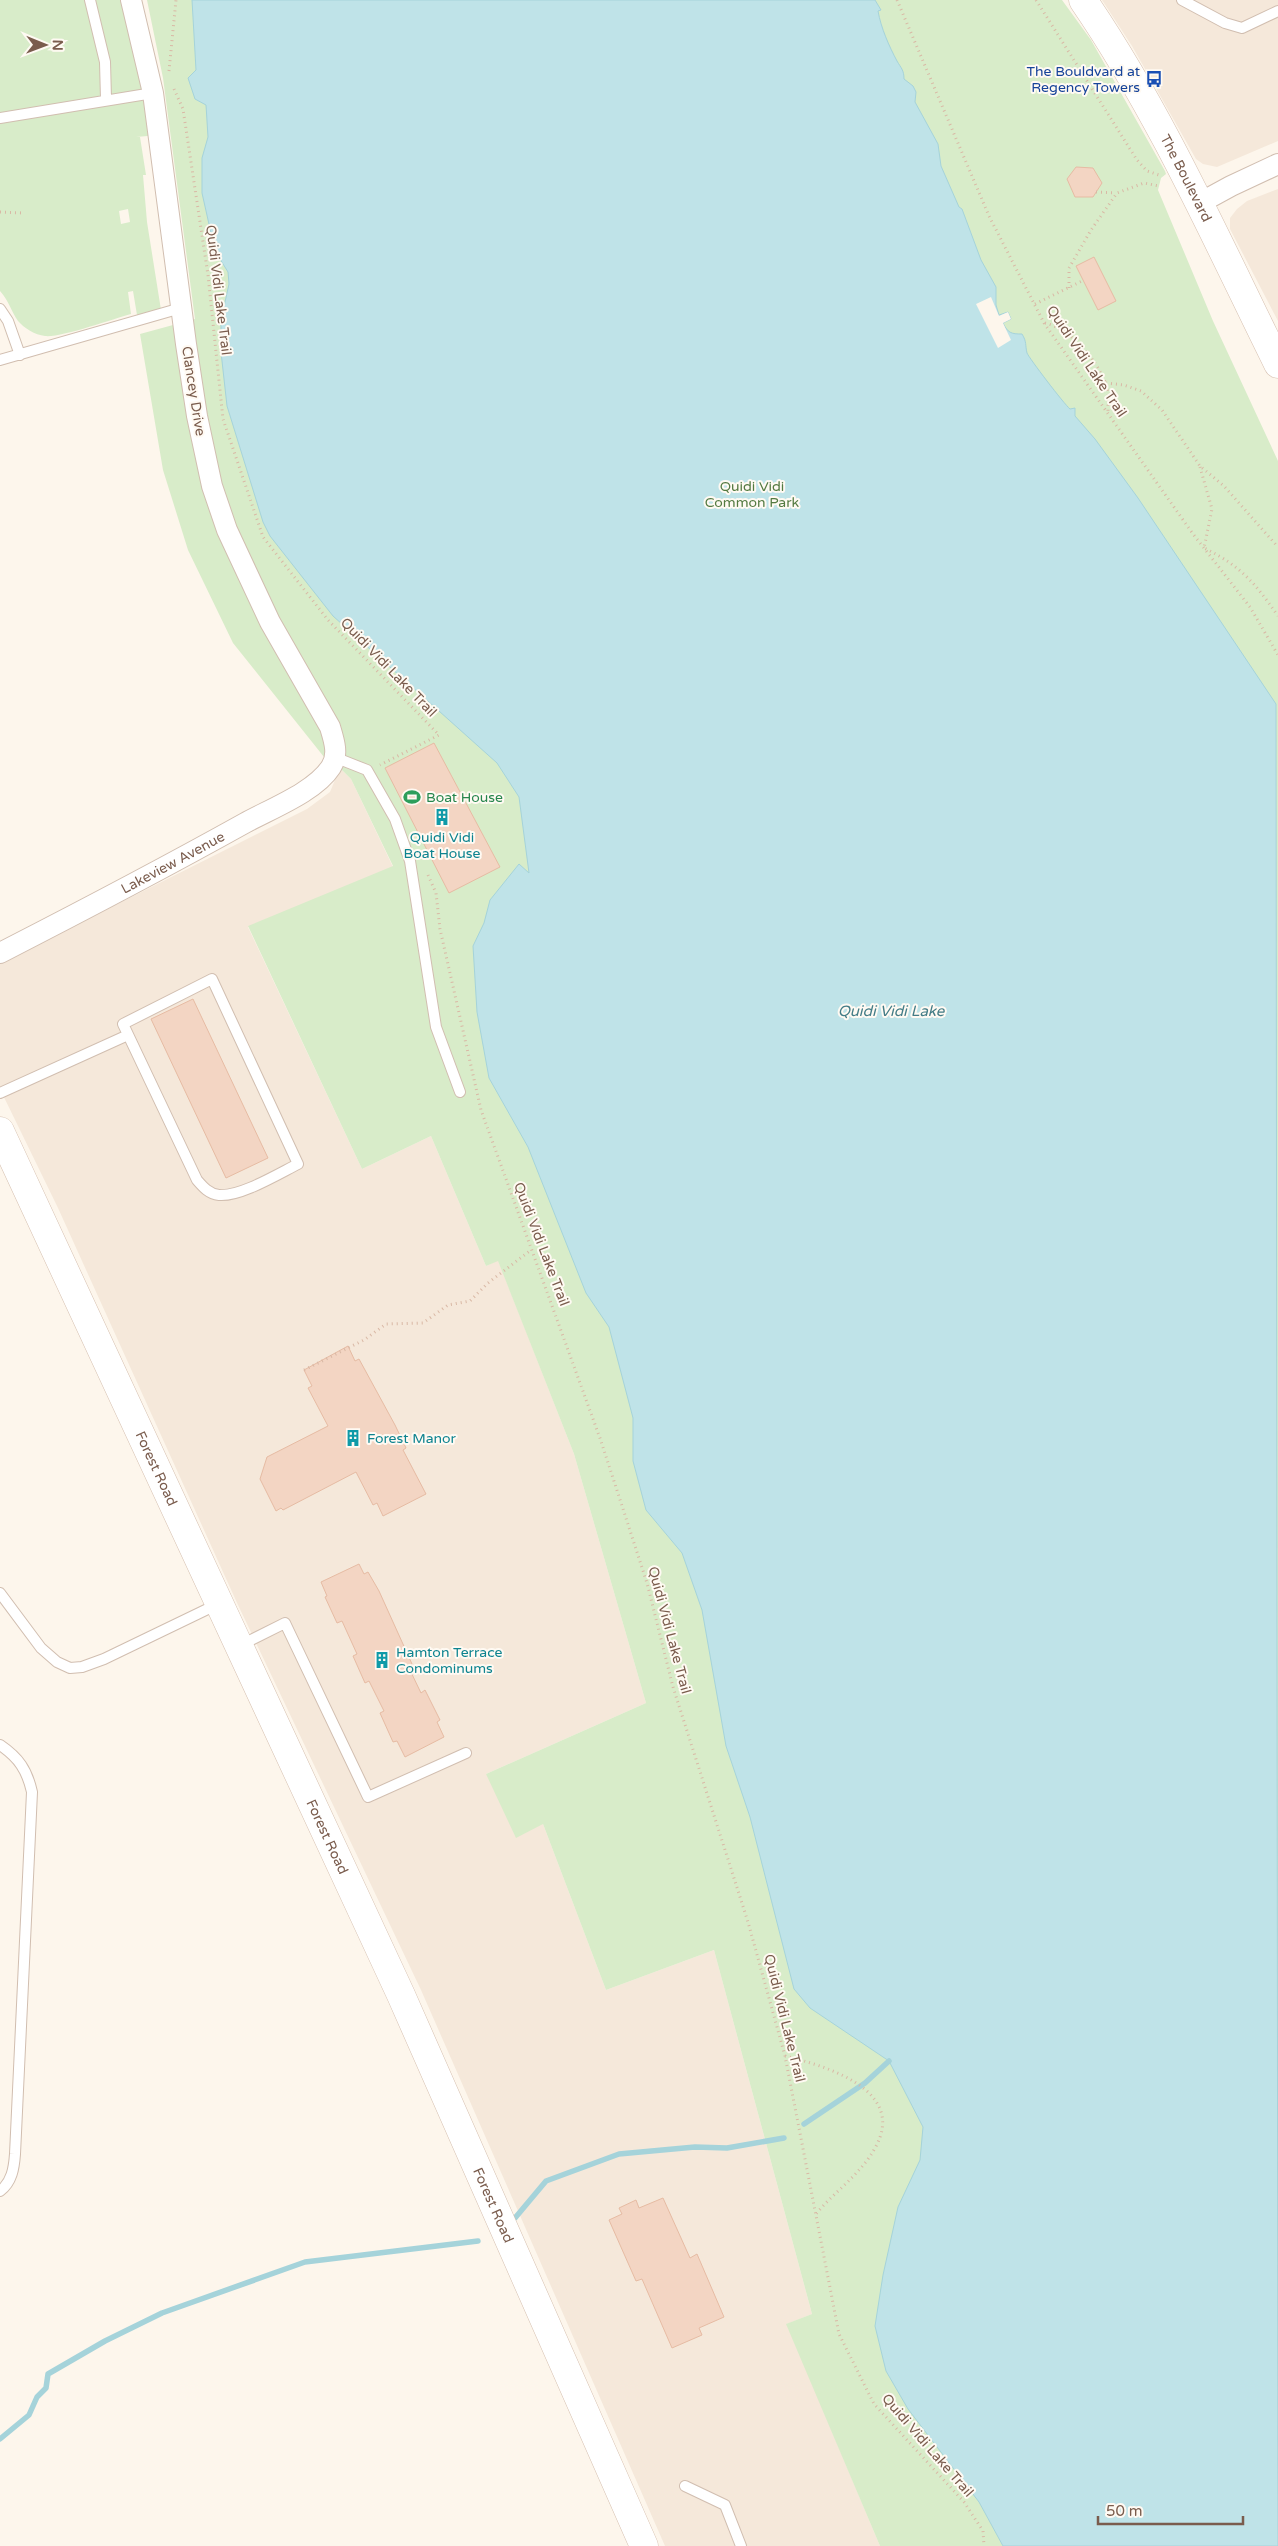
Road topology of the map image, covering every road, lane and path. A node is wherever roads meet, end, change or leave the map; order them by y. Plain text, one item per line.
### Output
1 (90, 0) edge
2 (131, 0) edge
3 (176, 0) edge
4 (896, 0) edge
5 (1036, 0) edge
6 (1083, 0) edge
7 (1182, 0) edge
8 (1278, 11) edge
9 (153, 94) junction
10 (106, 99) junction
11 (0, 118) edge
12 (1278, 164) edge
13 (1161, 178) dead end
14 (1159, 186) dead end
15 (1096, 192) dead end
16 (1117, 192) junction
17 (1198, 204) junction
18 (0, 212) edge
19 (23, 213) dead end
20 (1082, 281) dead end
21 (1069, 288) junction
22 (1035, 304) junction
23 (181, 308) junction
24 (0, 309) edge
25 (1044, 323) junction
26 (20, 355) junction
27 (0, 360) edge
28 (1278, 364) edge
29 (1106, 384) junction
30 (1108, 412) junction
31 (1200, 466) junction
32 (1278, 547) edge
33 (1204, 548) junction
34 (1278, 616) edge
35 (1278, 655) edge
36 (334, 757) junction
37 (383, 774) dead end
38 (424, 866) dead end
39 (0, 953) edge
40 (128, 1035) junction
41 (460, 1092) dead end
42 (0, 1093) edge
43 (0, 1131) edge
44 (531, 1250) junction
45 (304, 1370) dead end
46 (0, 1594) edge
47 (219, 1604) junction
48 (239, 1646) junction
49 (0, 1745) edge
50 (466, 1753) dead end
51 (785, 2056) junction
52 (0, 2190) edge
53 (816, 2214) junction
54 (685, 2486) dead end
55 (644, 2546) edge
56 (741, 2546) edge
57 (984, 2546) edge

1 - 10 lane
2 - 9 street, Clancey Drive
3 - 37 path, Quidi Vidi Lake Trail
4 - 22 path, Quidi Vidi Lake Trail
5 - 13 path
6 - 17 street, The Boulevard
7 - 8 lane
9 - 10 lane
9 - 23 street, Clancey Drive
10 - 11 lane
12 - 17 street
14 - 16 path
15 - 16 path
16 - 21 path
17 - 28 street, The Boulevard
18 - 19 path
20 - 21 path
21 - 22 path
22 - 25 path, Quidi Vidi Lake Trail
23 - 26 lane
23 - 36 street, Clancey Drive
24 - 26 lane
25 - 29 path
25 - 30 path, Quidi Vidi Lake Trail
26 - 27 lane
29 - 30 path
29 - 31 path
30 - 33 path, Quidi Vidi Lake Trail
31 - 32 path
31 - 33 path
33 - 34 path
33 - 35 path, Quidi Vidi Lake Trail
36 - 39 street, Lakeview Avenue
36 - 41 lane
38 - 44 path, Quidi Vidi Lake Trail
40 - 40 lane
40 - 42 lane
43 - 47 street, Forest Road
44 - 45 path
44 - 51 path, Quidi Vidi Lake Trail
46 - 47 lane
47 - 48 street, Forest Road
48 - 50 lane
48 - 55 street, Forest Road
49 - 52 lane
51 - 53 path, Quidi Vidi Lake Trail
51 - 53 path
53 - 57 path, Quidi Vidi Lake Trail
54 - 56 lane

